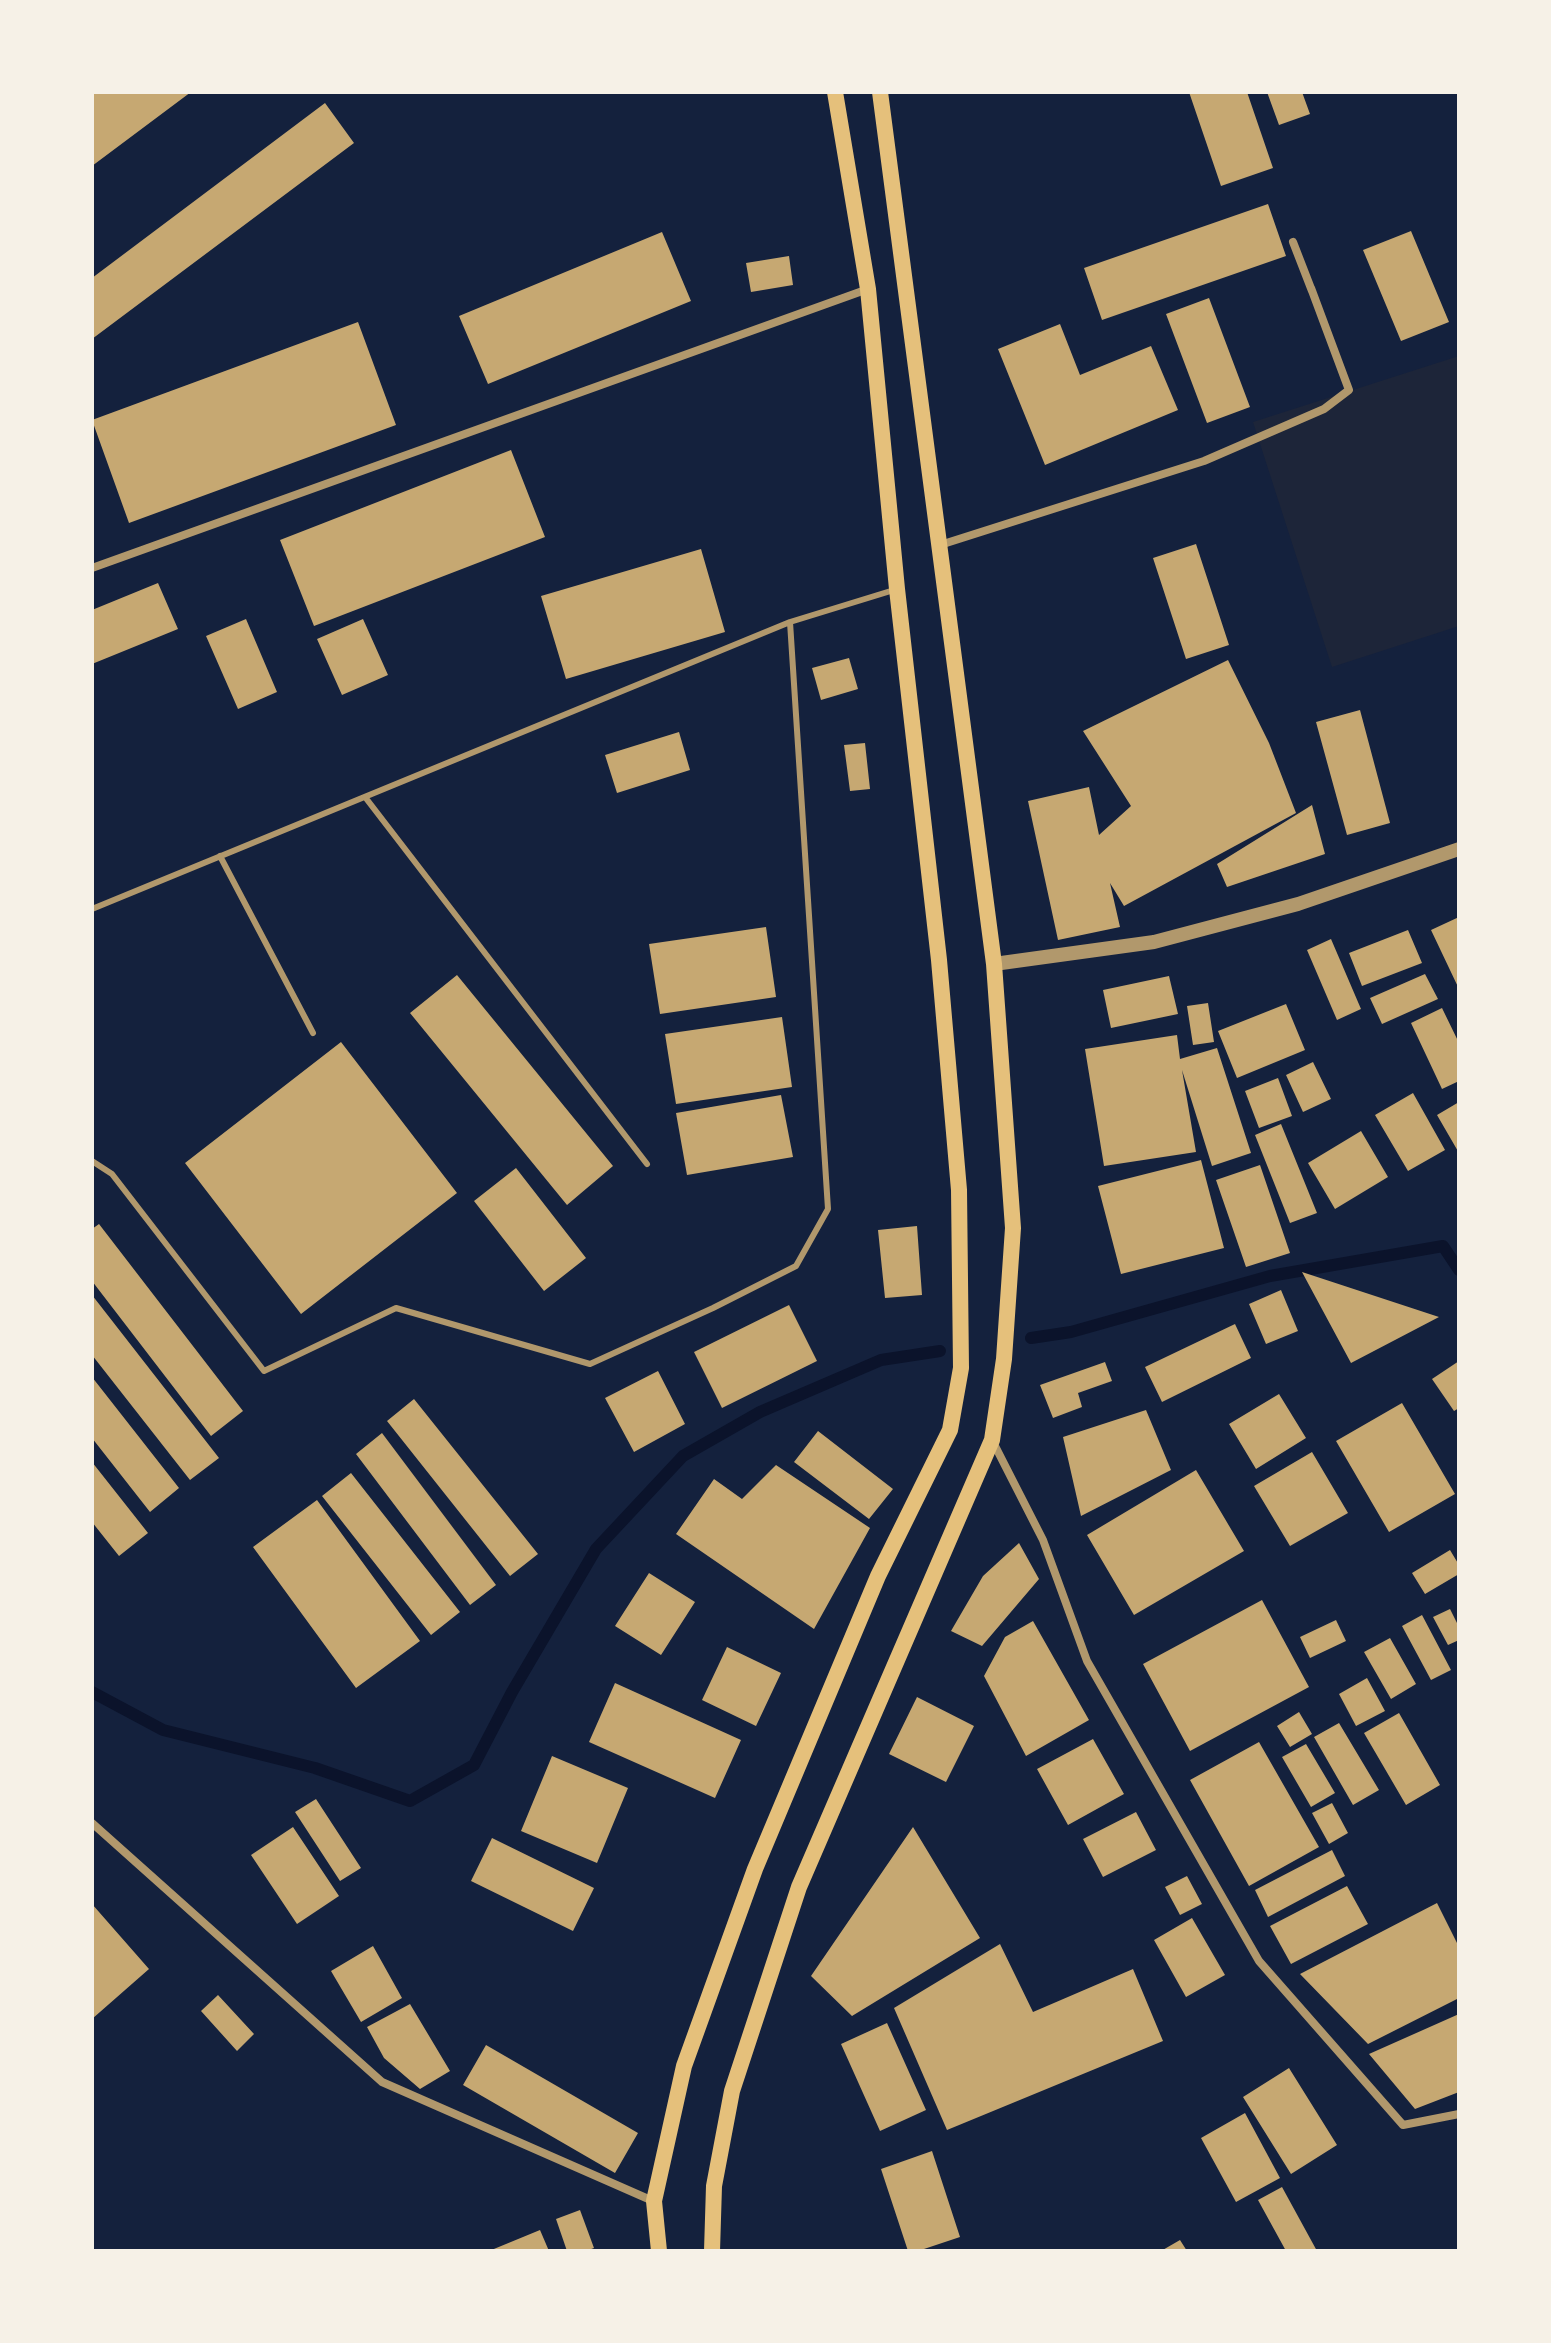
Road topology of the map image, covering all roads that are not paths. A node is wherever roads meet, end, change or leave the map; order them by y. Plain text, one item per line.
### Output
1 (835, 92) edge
2 (880, 92) edge
3 (1293, 242) dead end
4 (1311, 288) dead end
5 (868, 289) junction
6 (1349, 390) junction
7 (939, 545) junction
8 (92, 568) edge
9 (897, 589) junction
10 (790, 622) junction
11 (365, 797) junction
12 (1459, 849) edge
13 (220, 856) junction
14 (92, 909) edge
15 (994, 964) junction
16 (313, 1033) dead end
17 (92, 1161) edge
18 (647, 1164) dead end
19 (992, 1440) junction
20 (92, 1823) edge
21 (1459, 2114) edge
22 (654, 2201) junction
23 (659, 2251) edge
24 (712, 2251) edge

1 - 5 main road
2 - 7 main road
3 - 6 street
4 - 6 street
5 - 8 street
5 - 9 main road
6 - 7 street
7 - 15 main road
9 - 10 lane
9 - 22 main road
10 - 11 lane
10 - 17 lane
11 - 13 lane
11 - 18 lane
12 - 15 street
13 - 14 lane
13 - 16 lane
15 - 19 main road
19 - 21 street
19 - 24 main road
20 - 22 street
22 - 23 main road

